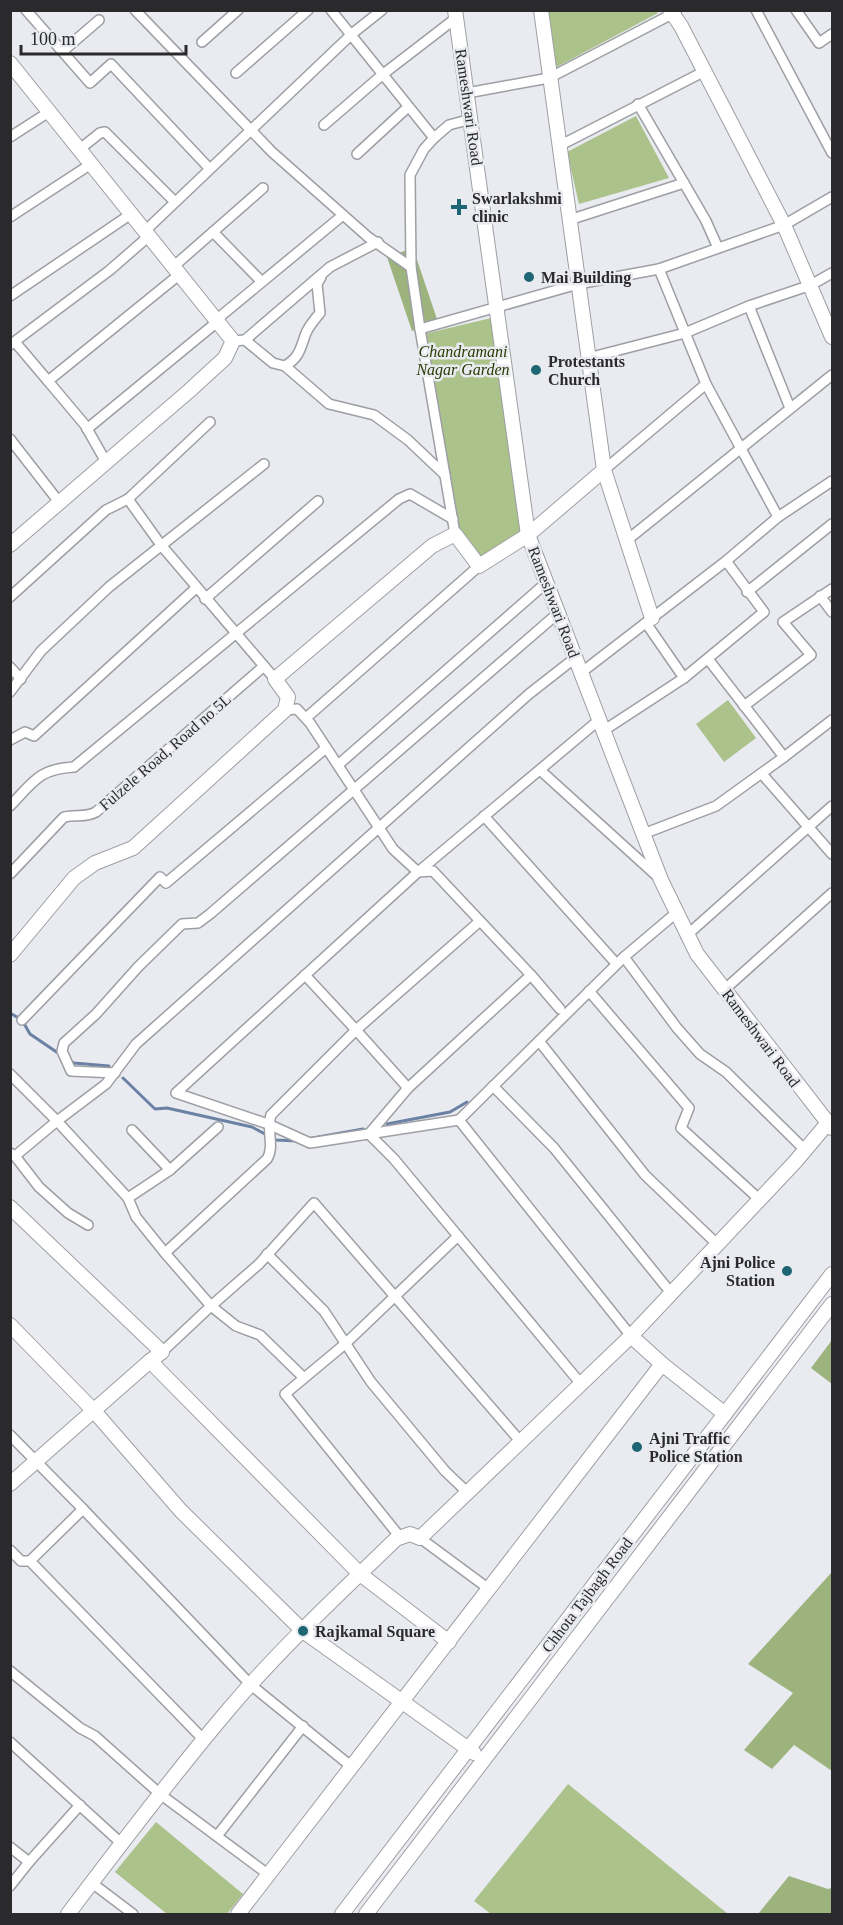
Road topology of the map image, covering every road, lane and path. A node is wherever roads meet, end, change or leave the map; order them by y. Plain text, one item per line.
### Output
1 (26, 10) edge
2 (135, 10) edge
3 (238, 10) edge
4 (308, 10) edge
5 (330, 10) edge
6 (382, 10) edge
7 (541, 10) edge
8 (756, 10) edge
9 (796, 10) edge
10 (674, 11) edge
11 (456, 14) edge
12 (99, 20) dead end
13 (832, 34) edge
14 (350, 36) junction
15 (202, 42) dead end
16 (63, 51) junction
17 (11, 64) edge
18 (705, 71) junction
19 (236, 73) dead end
20 (382, 75) junction
21 (549, 78) junction
22 (467, 93) junction
23 (638, 104) junction
24 (408, 107) junction
25 (49, 112) junction
26 (471, 119) junction
27 (324, 125) dead end
28 (249, 129) junction
29 (10, 137) edge
30 (434, 138) junction
31 (559, 146) junction
32 (80, 149) junction
33 (832, 153) edge
34 (357, 154) dead end
35 (91, 164) junction
36 (209, 168) junction
37 (684, 183) junction
38 (263, 188) dead end
39 (832, 198) edge
40 (175, 202) junction
41 (131, 214) junction
42 (343, 215) junction
43 (10, 217) edge
44 (569, 220) junction
45 (784, 225) junction
46 (213, 232) junction
47 (147, 234) junction
48 (378, 242) junction
49 (718, 248) junction
50 (411, 267) junction
51 (659, 269) junction
52 (176, 271) junction
53 (324, 273) junction
54 (832, 273) edge
55 (261, 281) junction
56 (578, 285) junction
57 (811, 285) junction
58 (10, 296) edge
59 (749, 306) junction
60 (497, 308) junction
61 (217, 321) junction
62 (420, 329) junction
63 (685, 333) junction
64 (832, 337) edge
65 (239, 340) junction
66 (13, 344) edge
67 (588, 358) junction
68 (285, 366) junction
69 (832, 375) edge
70 (48, 381) junction
71 (706, 384) junction
72 (790, 408) junction
73 (210, 422) dead end
74 (87, 429) junction
75 (10, 439) edge
76 (740, 448) junction
77 (106, 462) junction
78 (264, 464) dead end
79 (604, 470) junction
80 (445, 475) junction
81 (832, 482) edge
82 (128, 500) junction
83 (318, 501) dead end
84 (59, 502) junction
85 (778, 517) junction
86 (453, 519) junction
87 (832, 524) edge
88 (455, 534) junction
89 (528, 536) junction
90 (626, 541) junction
91 (10, 545) edge
92 (161, 545) junction
93 (726, 561) junction
94 (479, 566) junction
95 (546, 583) junction
96 (196, 588) junction
97 (832, 589) edge
98 (747, 592) junction
99 (820, 596) junction
100 (10, 597) edge
101 (206, 599) junction
102 (832, 612) edge
103 (558, 614) junction
104 (649, 620) junction
105 (235, 633) junction
106 (575, 658) junction
107 (708, 659) junction
108 (264, 666) junction
109 (10, 668) edge
110 (582, 672) junction
111 (684, 678) junction
112 (21, 679) junction
113 (275, 679) junction
114 (10, 692) edge
115 (744, 706) junction
116 (285, 710) junction
117 (306, 718) junction
118 (832, 720) edge
119 (601, 725) junction
120 (10, 740) edge
121 (326, 748) junction
122 (784, 757) junction
123 (338, 765) junction
124 (540, 770) junction
125 (762, 774) junction
126 (354, 788) junction
127 (10, 806) edge
128 (832, 806) edge
129 (484, 816) junction
130 (379, 828) junction
131 (808, 828) junction
132 (644, 834) junction
133 (832, 854) edge
134 (418, 872) junction
135 (10, 874) edge
136 (661, 880) junction
137 (832, 893) edge
138 (676, 913) junction
139 (480, 921) junction
140 (686, 936) junction
141 (10, 955) edge
142 (624, 957) junction
143 (613, 960) dead end
144 (305, 975) junction
145 (531, 975) junction
146 (724, 990) junction
147 (589, 991) junction
148 (560, 1009) dead end
149 (22, 1020) dead end
150 (356, 1030) junction
151 (539, 1041) junction
152 (115, 1073) junction
153 (10, 1074) edge
154 (493, 1086) junction
155 (408, 1088) junction
156 (459, 1120) junction
157 (57, 1122) junction
158 (831, 1123) edge
159 (268, 1124) junction
160 (219, 1127) dead end
161 (132, 1130) dead end
162 (369, 1134) junction
163 (805, 1150) junction
164 (13, 1154) edge
165 (170, 1170) junction
166 (128, 1198) junction
167 (759, 1200) junction
168 (10, 1207) edge
169 (88, 1226) dead end
170 (458, 1236) junction
171 (717, 1244) junction
172 (165, 1253) junction
173 (267, 1254) junction
174 (832, 1274) edge
175 (671, 1293) junction
176 (396, 1295) junction
177 (832, 1304) edge
178 (211, 1306) junction
179 (10, 1325) edge
180 (631, 1336) junction
181 (345, 1344) junction
182 (162, 1352) junction
183 (150, 1361) junction
184 (662, 1364) junction
185 (303, 1377) junction
186 (581, 1384) junction
187 (94, 1411) junction
188 (725, 1414) junction
189 (10, 1436) edge
190 (520, 1441) junction
191 (36, 1462) junction
192 (10, 1484) edge
193 (467, 1492) junction
194 (83, 1509) junction
195 (400, 1537) junction
196 (420, 1538) junction
197 (10, 1550) edge
198 (30, 1561) junction
199 (360, 1574) junction
200 (489, 1589) junction
201 (303, 1631) junction
202 (448, 1642) junction
203 (10, 1671) edge
204 (251, 1685) junction
205 (402, 1702) junction
206 (303, 1726) junction
207 (204, 1740) junction
208 (10, 1742) edge
209 (468, 1748) junction
210 (483, 1759) junction
211 (352, 1767) junction
212 (160, 1794) junction
213 (80, 1805) junction
214 (217, 1836) junction
215 (122, 1843) junction
216 (10, 1847) edge
217 (29, 1862) junction
218 (269, 1875) junction
219 (92, 1883) junction
220 (10, 1886) edge
221 (68, 1914) edge
222 (133, 1914) edge
223 (238, 1914) edge
224 (342, 1914) edge
225 (366, 1914) edge

1 - 16 street
2 - 28 street
3 - 15 street
4 - 19 street
5 - 14 street
6 - 14 street
7 - 21 street
8 - 33 street
9 - 13 street
10 - 18 street
10 - 21 street
11 - 20 street
11 - 22 street, Rameshwari Road
12 - 16 street
14 - 20 street
14 - 28 street
16 - 36 street
17 - 25 street
18 - 23 street
18 - 45 street
20 - 24 street
20 - 27 street
21 - 22 street
21 - 31 street
22 - 26 street, Rameshwari Road
23 - 31 street
23 - 37 street
24 - 30 street
24 - 34 street
25 - 29 street
25 - 32 street
26 - 30 street
26 - 60 street, Rameshwari Road
28 - 36 street
28 - 42 street
30 - 50 street
31 - 44 street
32 - 35 street
32 - 40 street
35 - 41 street
35 - 43 street
36 - 40 street
37 - 44 street
37 - 49 street
38 - 46 street
39 - 45 street
40 - 47 street
41 - 47 street
41 - 58 street
42 - 48 street
42 - 55 street
44 - 56 street
45 - 49 street
45 - 57 street
46 - 52 street
46 - 55 street
47 - 52 street
47 - 66 street
48 - 50 street
48 - 53 street
49 - 51 street
50 - 62 street
51 - 56 street
51 - 63 street
52 - 61 street
52 - 70 street
53 - 65 street
53 - 68 street
54 - 57 street
55 - 61 street
56 - 60 street
56 - 67 street
57 - 59 street
57 - 64 street
59 - 63 street
59 - 72 street
60 - 62 street
60 - 89 street, Rameshwari Road
61 - 65 street
61 - 74 street
62 - 80 street
63 - 67 street
63 - 71 street
65 - 68 street
65 - 77 street
66 - 70 street
67 - 79 street
68 - 80 street
69 - 72 street
70 - 74 street
71 - 76 street
71 - 79 street
72 - 76 street
73 - 82 street
74 - 77 street
75 - 84 street
76 - 85 street
76 - 90 street
77 - 84 street
78 - 92 street
79 - 89 street
79 - 90 street
80 - 86 street
81 - 85 street
82 - 92 street
82 - 100 street
83 - 101 street
84 - 91 street
85 - 93 street
86 - 88 street
86 - 105 street
87 - 98 street
88 - 94 street
88 - 113 street
89 - 94 street
89 - 95 street, Rameshwari Road
90 - 104 street
92 - 96 street
92 - 112 street
93 - 98 street
93 - 104 street
94 - 117 street
95 - 103 street, Rameshwari Road
95 - 123 street
96 - 101 street
96 - 120 street
97 - 99 street
98 - 107 street
99 - 102 street
99 - 115 street
101 - 105 street
103 - 106 street, Rameshwari Road
103 - 126 street
104 - 110 street
104 - 111 street
105 - 108 street
105 - 127 street
106 - 110 street, Rameshwari Road
106 - 130 street
107 - 111 street
107 - 115 street
108 - 113 street
108 - 135 street, Fulzele Road, Road no 5L
109 - 112 street
110 - 119 street, Rameshwari Road
111 - 119 street
112 - 114 street
113 - 116 street
115 - 122 street
116 - 117 street
116 - 141 street
117 - 121 street
118 - 122 street
119 - 124 street
119 - 132 street, Rameshwari Road
121 - 123 street
121 - 149 street
122 - 125 street
123 - 126 street
124 - 129 street
124 - 136 street
125 - 131 street
125 - 132 street
126 - 130 street
126 - 152 street
128 - 131 street
129 - 134 street
129 - 143 street
130 - 134 street
130 - 152 street
131 - 133 street
131 - 140 street
132 - 136 street, Rameshwari Road
134 - 139 street
134 - 144 street
136 - 138 street, Rameshwari Road
137 - 146 street
138 - 140 street, Rameshwari Road
138 - 142 street
139 - 145 street
139 - 150 street
140 - 146 street, Rameshwari Road
142 - 147 street
142 - 163 street
144 - 150 street
144 - 159 street
145 - 148 street
145 - 155 street
146 - 158 street, Rameshwari Road
147 - 151 street
147 - 167 street
150 - 155 street
150 - 159 street
151 - 154 street
151 - 171 street
152 - 157 street
153 - 157 street
154 - 156 street
154 - 175 street
155 - 162 street
156 - 162 street
156 - 180 street
157 - 164 street
157 - 166 street
158 - 163 street
159 - 162 street
159 - 172 street
160 - 165 street
161 - 165 street
162 - 170 street
163 - 167 street
164 - 169 street
165 - 166 street
166 - 172 street
167 - 171 street
168 - 182 street
170 - 176 street
170 - 186 street
171 - 175 street
172 - 178 street
173 - 176 street
173 - 178 street
173 - 181 street
174 - 188 street, Chhota Tajbagh Road
175 - 180 street
176 - 181 street
176 - 190 street
177 - 210 street
178 - 182 street
178 - 185 street
179 - 187 street
180 - 184 street
180 - 186 street
181 - 185 street
181 - 193 street
182 - 183 street
183 - 187 street
183 - 199 street
184 - 188 street
184 - 200 street
185 - 195 street
186 - 190 street
187 - 191 street
187 - 201 street
188 - 209 street, Chhota Tajbagh Road
189 - 191 street
190 - 193 street
191 - 192 street
191 - 194 street
193 - 196 street
194 - 198 street
194 - 204 street
195 - 196 street
195 - 199 street
196 - 200 street
197 - 198 street
198 - 207 street
199 - 201 street
199 - 202 street
200 - 202 street
201 - 204 street
201 - 205 street
202 - 205 street
203 - 212 street
204 - 206 street
204 - 207 street
205 - 209 street
205 - 211 street
206 - 211 street
206 - 214 street
207 - 212 street
208 - 213 street
209 - 210 street
209 - 224 street, Chhota Tajbagh Road
210 - 225 street
211 - 218 street
212 - 214 street
212 - 215 street
213 - 215 street
213 - 217 street
214 - 218 street
215 - 219 street
216 - 217 street
217 - 220 street
218 - 223 street
219 - 221 street
219 - 222 street

